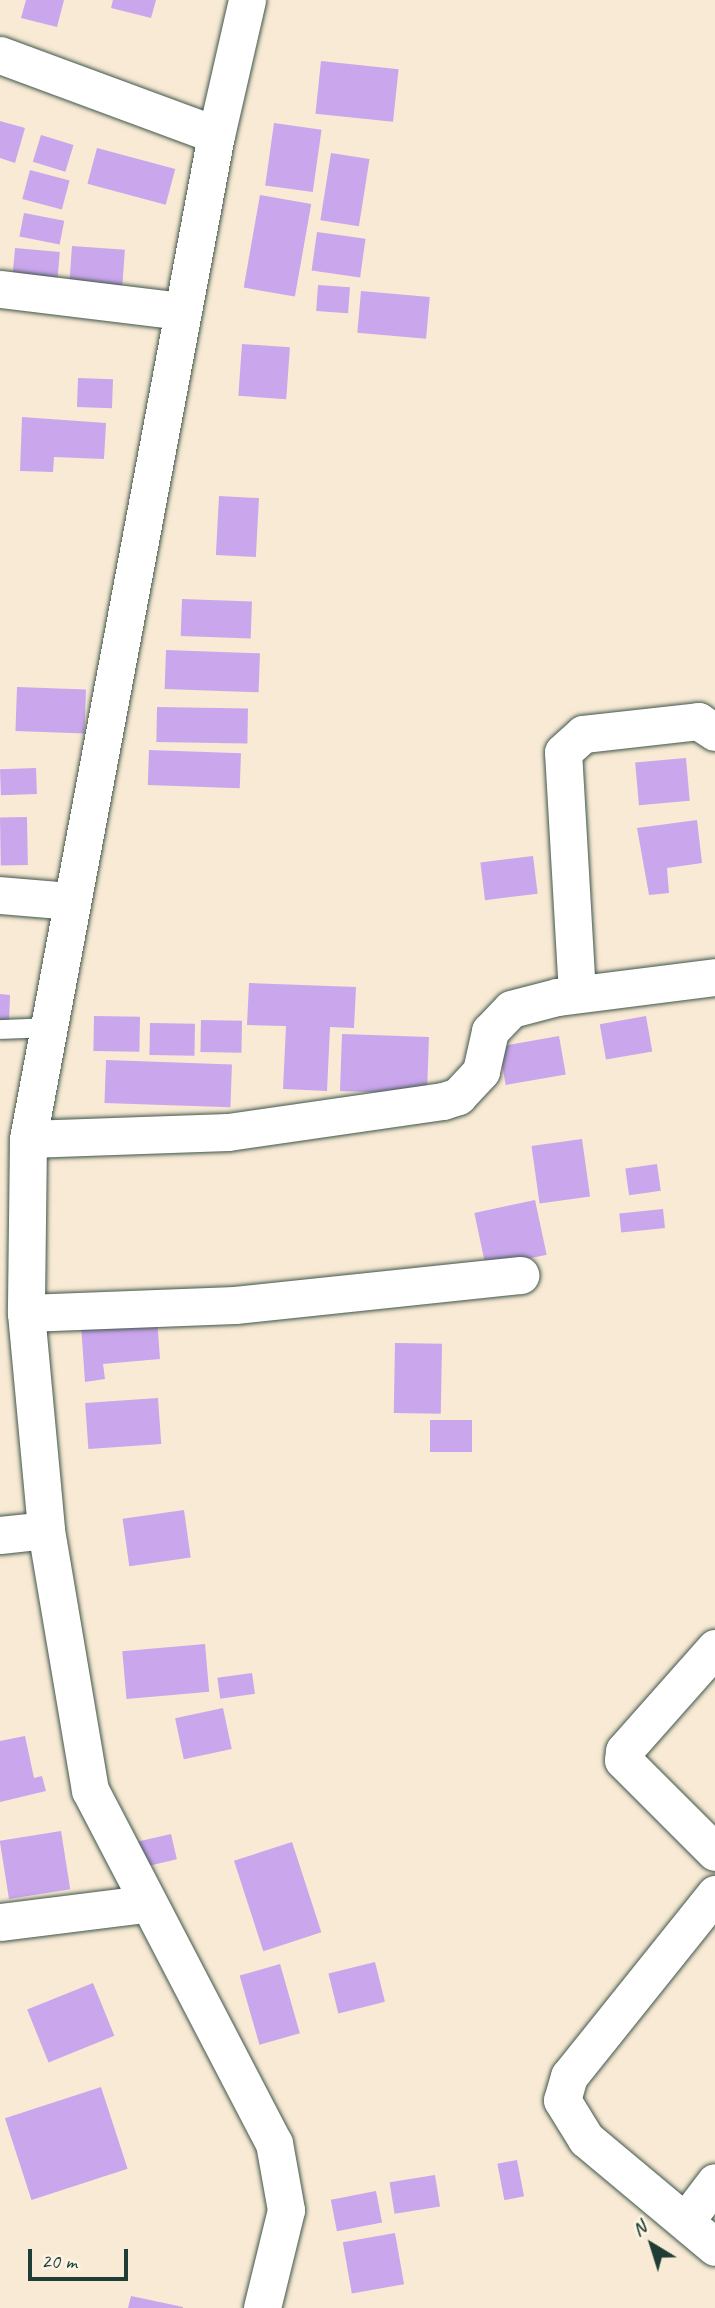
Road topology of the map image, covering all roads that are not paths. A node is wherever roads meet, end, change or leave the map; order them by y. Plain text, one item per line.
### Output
1 (247, 0) edge
2 (0, 55) edge
3 (216, 135) junction
4 (0, 289) edge
5 (183, 311) junction
6 (715, 732) edge
7 (0, 895) edge
8 (72, 901) junction
9 (715, 978) edge
10 (577, 994) junction
11 (49, 1027) junction
12 (0, 1029) edge
13 (28, 1139) junction
14 (520, 1275) dead end
15 (26, 1313) junction
16 (15, 1372) edge
17 (46, 1530) junction
18 (0, 1535) edge
19 (715, 1648) edge
20 (715, 1852) edge
21 (715, 1894) edge
22 (145, 1904) junction
23 (0, 1922) edge
24 (715, 2182) edge
25 (687, 2219) junction
26 (715, 2247) edge
27 (262, 2308) edge

1 - 3 street
2 - 3 street
3 - 5 street
4 - 5 street
5 - 8 street
6 - 10 street
7 - 8 street
8 - 11 street
9 - 10 street
10 - 13 street
11 - 12 lane
11 - 13 street
13 - 15 street
14 - 15 street
15 - 16 street
16 - 17 street
17 - 18 street
17 - 22 street
19 - 20 street
21 - 25 street
22 - 23 street
22 - 27 street
24 - 25 street
25 - 26 street

